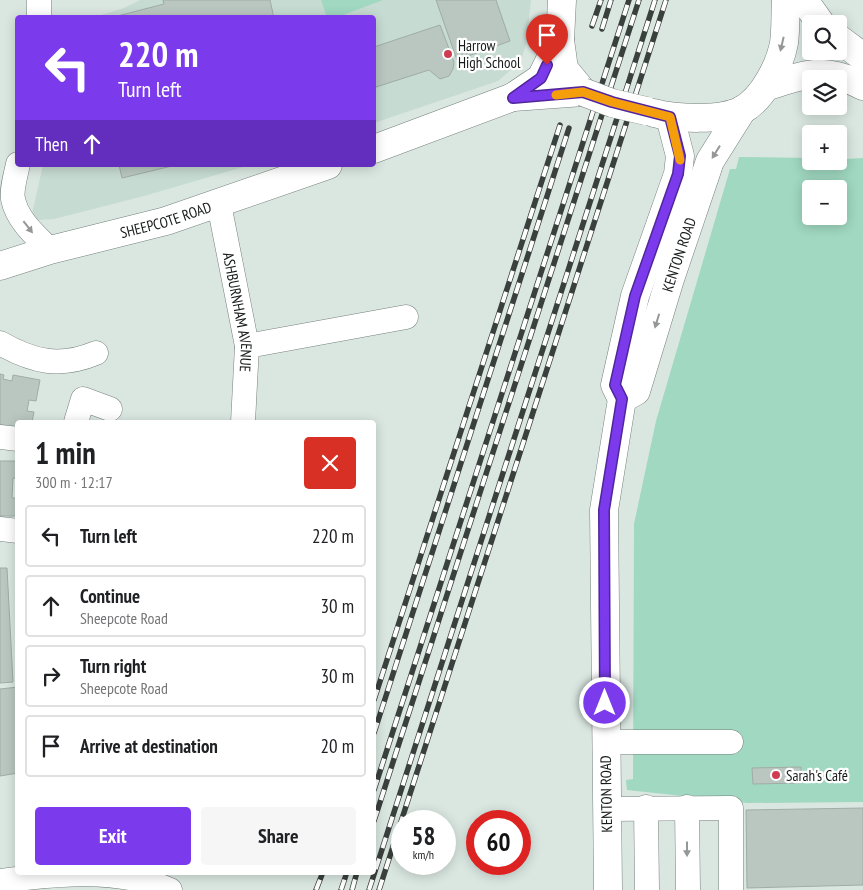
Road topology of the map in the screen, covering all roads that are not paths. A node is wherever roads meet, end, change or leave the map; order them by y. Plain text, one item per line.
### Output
1 (40, 0) edge
2 (562, 0) edge
3 (786, 0) edge
4 (804, 0) edge
5 (39, 15) edge
6 (815, 15) edge
7 (560, 40) junction
8 (847, 45) edge
9 (863, 57) edge
10 (768, 86) junction
11 (863, 86) edge
12 (583, 92) junction
13 (513, 98) junction
14 (742, 110) junction
15 (658, 114) junction
16 (376, 148) edge
17 (0, 155) edge
18 (15, 158) edge
19 (17, 167) edge
20 (322, 167) edge
21 (219, 204) junction
22 (50, 250) junction
23 (0, 266) edge
24 (406, 317) dead end
25 (0, 343) edge
26 (247, 346) junction
27 (96, 353) dead end
28 (622, 399) junction
29 (110, 410) dead end
30 (77, 420) edge
31 (243, 420) edge
32 (0, 437) edge
33 (15, 439) edge
34 (0, 528) edge
35 (15, 530) edge
36 (605, 742) junction
37 (731, 742) dead end
38 (607, 808) junction
39 (646, 808) junction
40 (687, 808) junction
41 (149, 876) edge
42 (0, 881) edge
43 (170, 890) edge
44 (608, 890) edge
45 (647, 890) edge
46 (688, 890) edge
47 (731, 890) edge

1 - 5 street
2 - 7 main road
3 -> 10 main road
4 - 6 main road
7 - 12 main road
7 - 13 main road
8 - 9 main road
10 - 11 main road
10 - 14 main road
12 - 13 main road
12 - 15 main road, bridge
13 - 16 main road
14 - 15 main road
14 -> 28 main road, KENTON ROAD
15 - 28 main road, KENTON ROAD
17 - 18 street
19 -> 22 street
20 - 21 main road, SHEEPCOTE ROAD
21 - 22 main road, SHEEPCOTE ROAD
21 - 26 street, ASHBURNHAM AVENUE
22 - 23 main road, SHEEPCOTE ROAD
24 - 26 street
25 - 27 street
26 - 31 street, ASHBURNHAM AVENUE
28 - 36 main road, KENTON ROAD
29 - 30 street
32 - 33 street
34 - 35 street
36 - 37 street
36 - 38 main road, KENTON ROAD
38 - 39 street
38 - 44 main road, KENTON ROAD
39 - 40 street
39 - 45 street
40 -> 46 street
40 - 47 street
41 - 42 street
41 - 43 street

